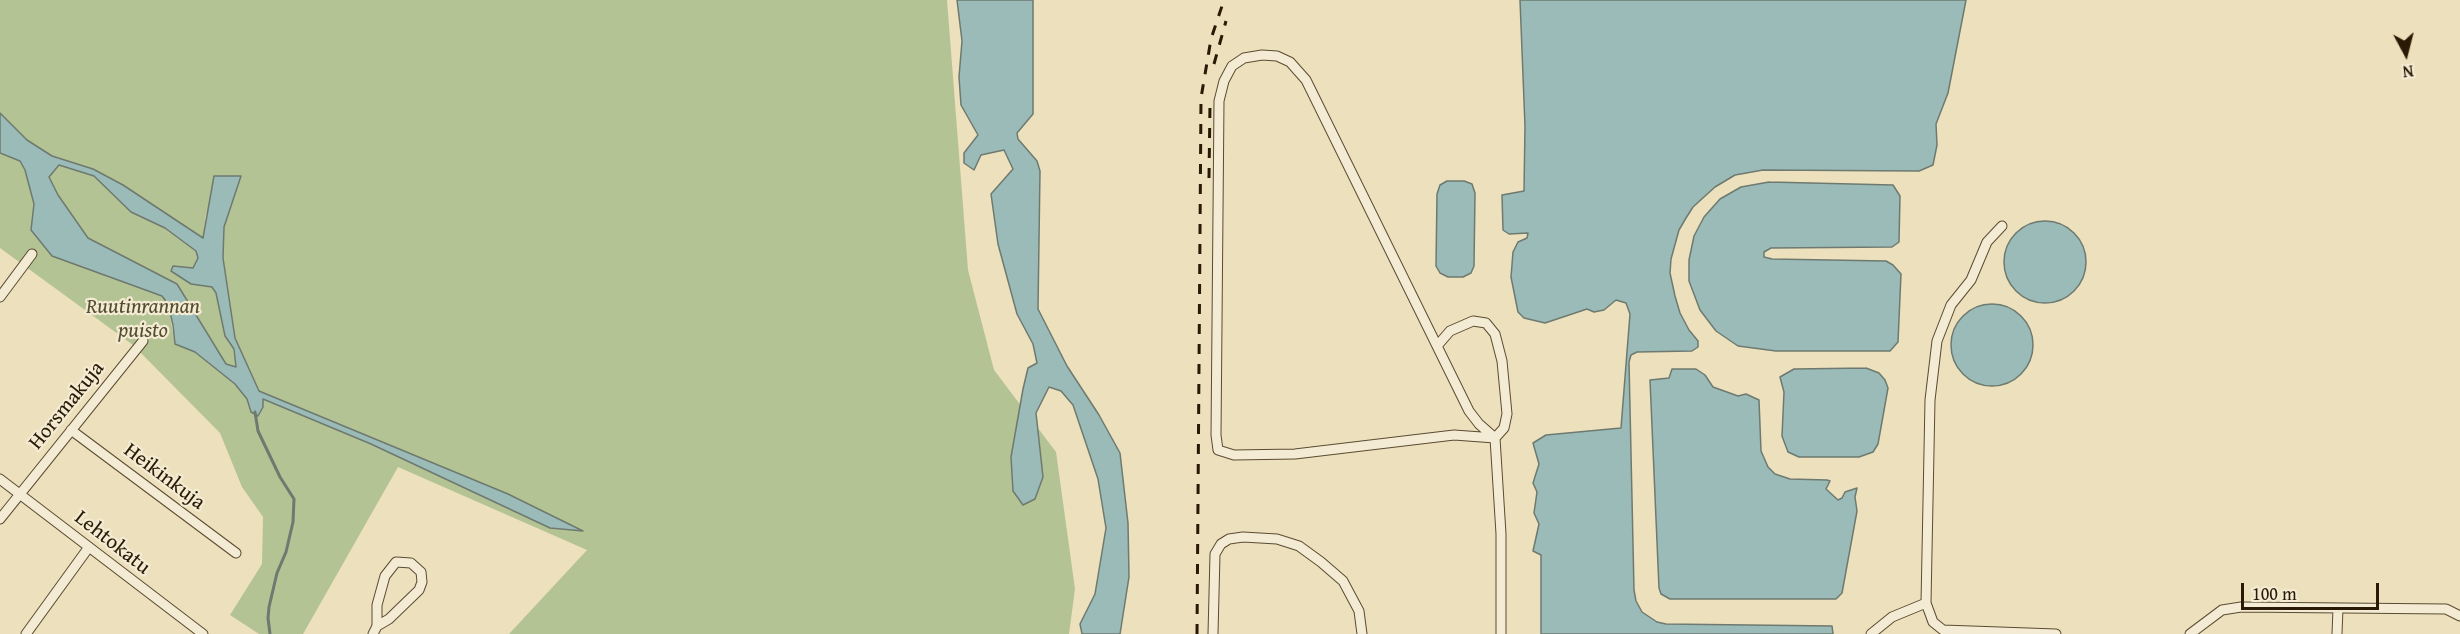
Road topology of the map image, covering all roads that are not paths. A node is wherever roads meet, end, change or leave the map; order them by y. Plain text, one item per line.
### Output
1 (2002, 226) dead end
2 (32, 254) dead end
3 (0, 297) edge
4 (143, 341) dead end
5 (1437, 346) junction
6 (71, 430) junction
7 (1495, 438) junction
8 (0, 479) edge
9 (19, 494) junction
10 (0, 519) edge
11 (89, 547) junction
12 (236, 553) dead end
13 (1926, 603) junction
14 (2338, 608) junction
15 (2460, 616) edge
16 (375, 630) edge
17 (26, 634) edge
18 (204, 634) edge
19 (1214, 634) edge
20 (1362, 634) edge
21 (1501, 634) edge
22 (1872, 634) edge
23 (2056, 634) edge
24 (2190, 634) edge
25 (2337, 634) edge

1 - 13 street
2 - 3 street
4 - 6 street, Horsmakuja
5 - 7 street
5 - 7 street
5 - 7 street
6 - 9 street, Horsmakuja
6 - 12 street, Heikinkuja
7 - 21 street
8 - 9 street, Lehtokatu
9 - 10 street, Horsmakuja
9 - 11 street, Lehtokatu
11 - 17 street
11 - 18 street, Lehtokatu
13 - 22 street
13 - 23 street
14 - 15 street
14 - 24 street
14 - 25 street
16 - 16 street
19 - 20 street

